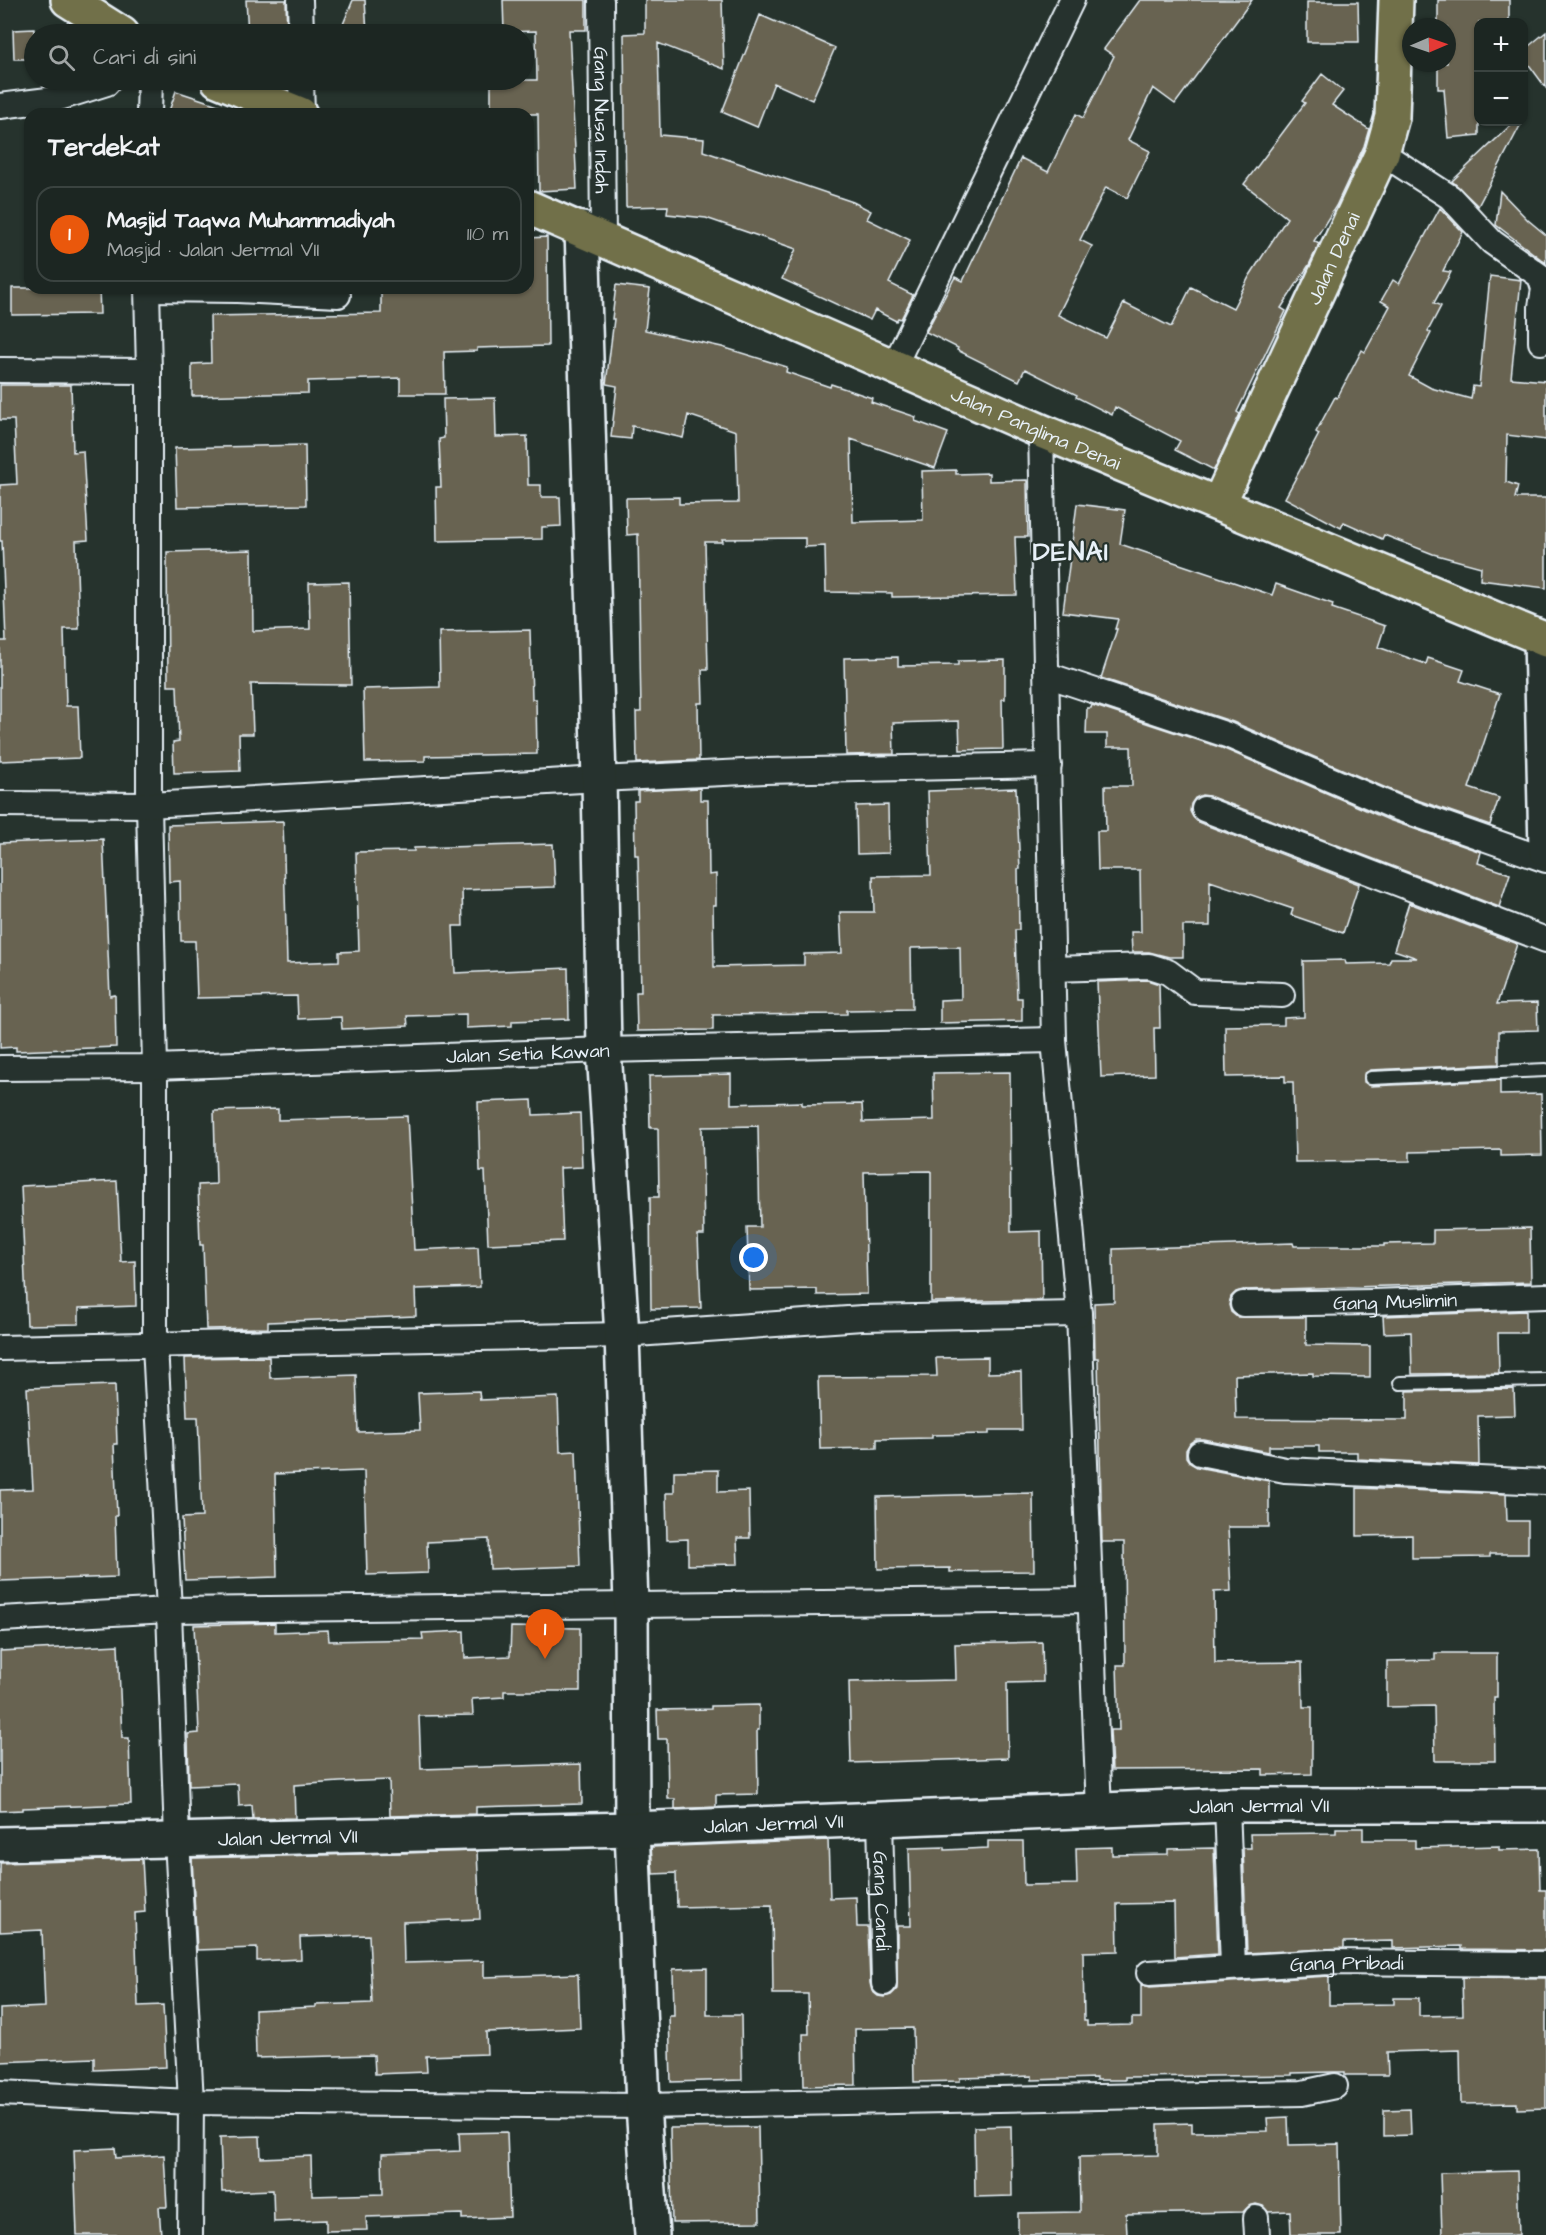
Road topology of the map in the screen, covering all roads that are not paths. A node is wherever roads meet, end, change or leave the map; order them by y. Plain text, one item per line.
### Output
1 (68, 0) edge
2 (300, 0) edge
3 (601, 0) edge
4 (1072, 0) edge
5 (1396, 0) edge
6 (112, 20) edge
7 (301, 24) edge
8 (85, 90) edge
9 (150, 90) edge
10 (242, 90) edge
11 (301, 90) edge
12 (0, 106) edge
13 (149, 108) edge
14 (286, 108) edge
15 (301, 108) edge
16 (1382, 153) junction
17 (534, 210) edge
18 (592, 235) junction
19 (147, 294) edge
20 (318, 294) edge
21 (338, 295) dead end
22 (1540, 342) dead end
23 (894, 366) junction
24 (0, 370) edge
25 (149, 371) junction
26 (1041, 431) junction
27 (1220, 503) junction
28 (1544, 639) edge
29 (1047, 675) junction
30 (1049, 765) junction
31 (600, 779) junction
32 (0, 804) edge
33 (149, 804) junction
34 (1204, 809) dead end
35 (1546, 849) edge
36 (1546, 861) edge
37 (1546, 940) edge
38 (1053, 969) junction
39 (1282, 995) dead end
40 (1054, 1040) junction
41 (604, 1050) junction
42 (155, 1067) junction
43 (0, 1068) edge
44 (1546, 1070) edge
45 (1371, 1078) dead end
46 (1546, 1296) edge
47 (1243, 1304) dead end
48 (1079, 1314) junction
49 (622, 1335) junction
50 (155, 1345) junction
51 (0, 1348) edge
52 (1546, 1380) edge
53 (1400, 1383) dead end
54 (1200, 1453) dead end
55 (1546, 1482) edge
56 (1090, 1600) junction
57 (630, 1604) junction
58 (169, 1610) junction
59 (0, 1619) edge
60 (1227, 1805) junction
61 (1546, 1805) edge
62 (1099, 1811) junction
63 (880, 1819) junction
64 (632, 1829) junction
65 (177, 1839) junction
66 (0, 1844) edge
67 (1546, 1964) edge
68 (1233, 1967) junction
69 (1149, 1972) dead end
70 (884, 1983) dead end
71 (1335, 2086) dead end
72 (0, 2093) edge
73 (191, 2102) junction
74 (643, 2106) junction
75 (190, 2235) edge
76 (652, 2235) edge

1 - 6 main road
2 - 7 street
3 - 18 street, Gang Nusa Indah
4 - 23 street
5 - 16 main road, Jalan Denai
8 - 12 street
9 - 13 street
10 - 14 main road
11 - 15 street
16 - 22 street
16 - 27 main road, Jalan Denai
17 - 18 main road, Jalan Panglima Denai
18 - 23 main road, Jalan Panglima Denai
18 - 31 street
19 - 25 street
20 - 21 street
23 - 26 main road, Jalan Panglima Denai
24 - 25 street
25 - 33 street
26 - 27 main road, Jalan Panglima Denai
26 - 29 street
27 - 28 main road, Jalan Panglima Denai
28 - 35 street
29 - 30 street
29 - 36 street
30 - 31 street
30 - 38 street
31 - 33 street
31 - 41 street
32 - 33 street
33 - 42 street
34 - 37 street
38 - 39 street
38 - 40 street
40 - 41 street, Jalan Setia Kawan
40 - 48 street
41 - 42 street, Jalan Setia Kawan
41 - 49 street
42 - 43 street, Jalan Setia Kawan
42 - 50 street
44 - 45 lane
46 - 47 street, Gang Muslimin
48 - 49 street
48 - 56 street
49 - 50 street
49 - 57 street
50 - 51 street
50 - 58 street
52 - 53 lane
54 - 55 street
56 - 57 street
56 - 62 street
57 - 58 street
57 - 64 street
58 - 59 street
58 - 65 street
60 - 61 street, Jalan Jermal VII
60 - 62 street, Jalan Jermal VII
60 - 68 street
62 - 63 street, Jalan Jermal VII
63 - 64 street, Jalan Jermal VII
63 - 70 street, Gang Candi
64 - 65 street, Jalan Jermal VII
64 - 74 street
65 - 66 street, Jalan Jermal VII
65 - 73 street
67 - 68 street, Gang Pribadi
68 - 69 street, Gang Pribadi
71 - 74 street
72 - 73 street
73 - 74 street
73 - 75 street
74 - 76 street

